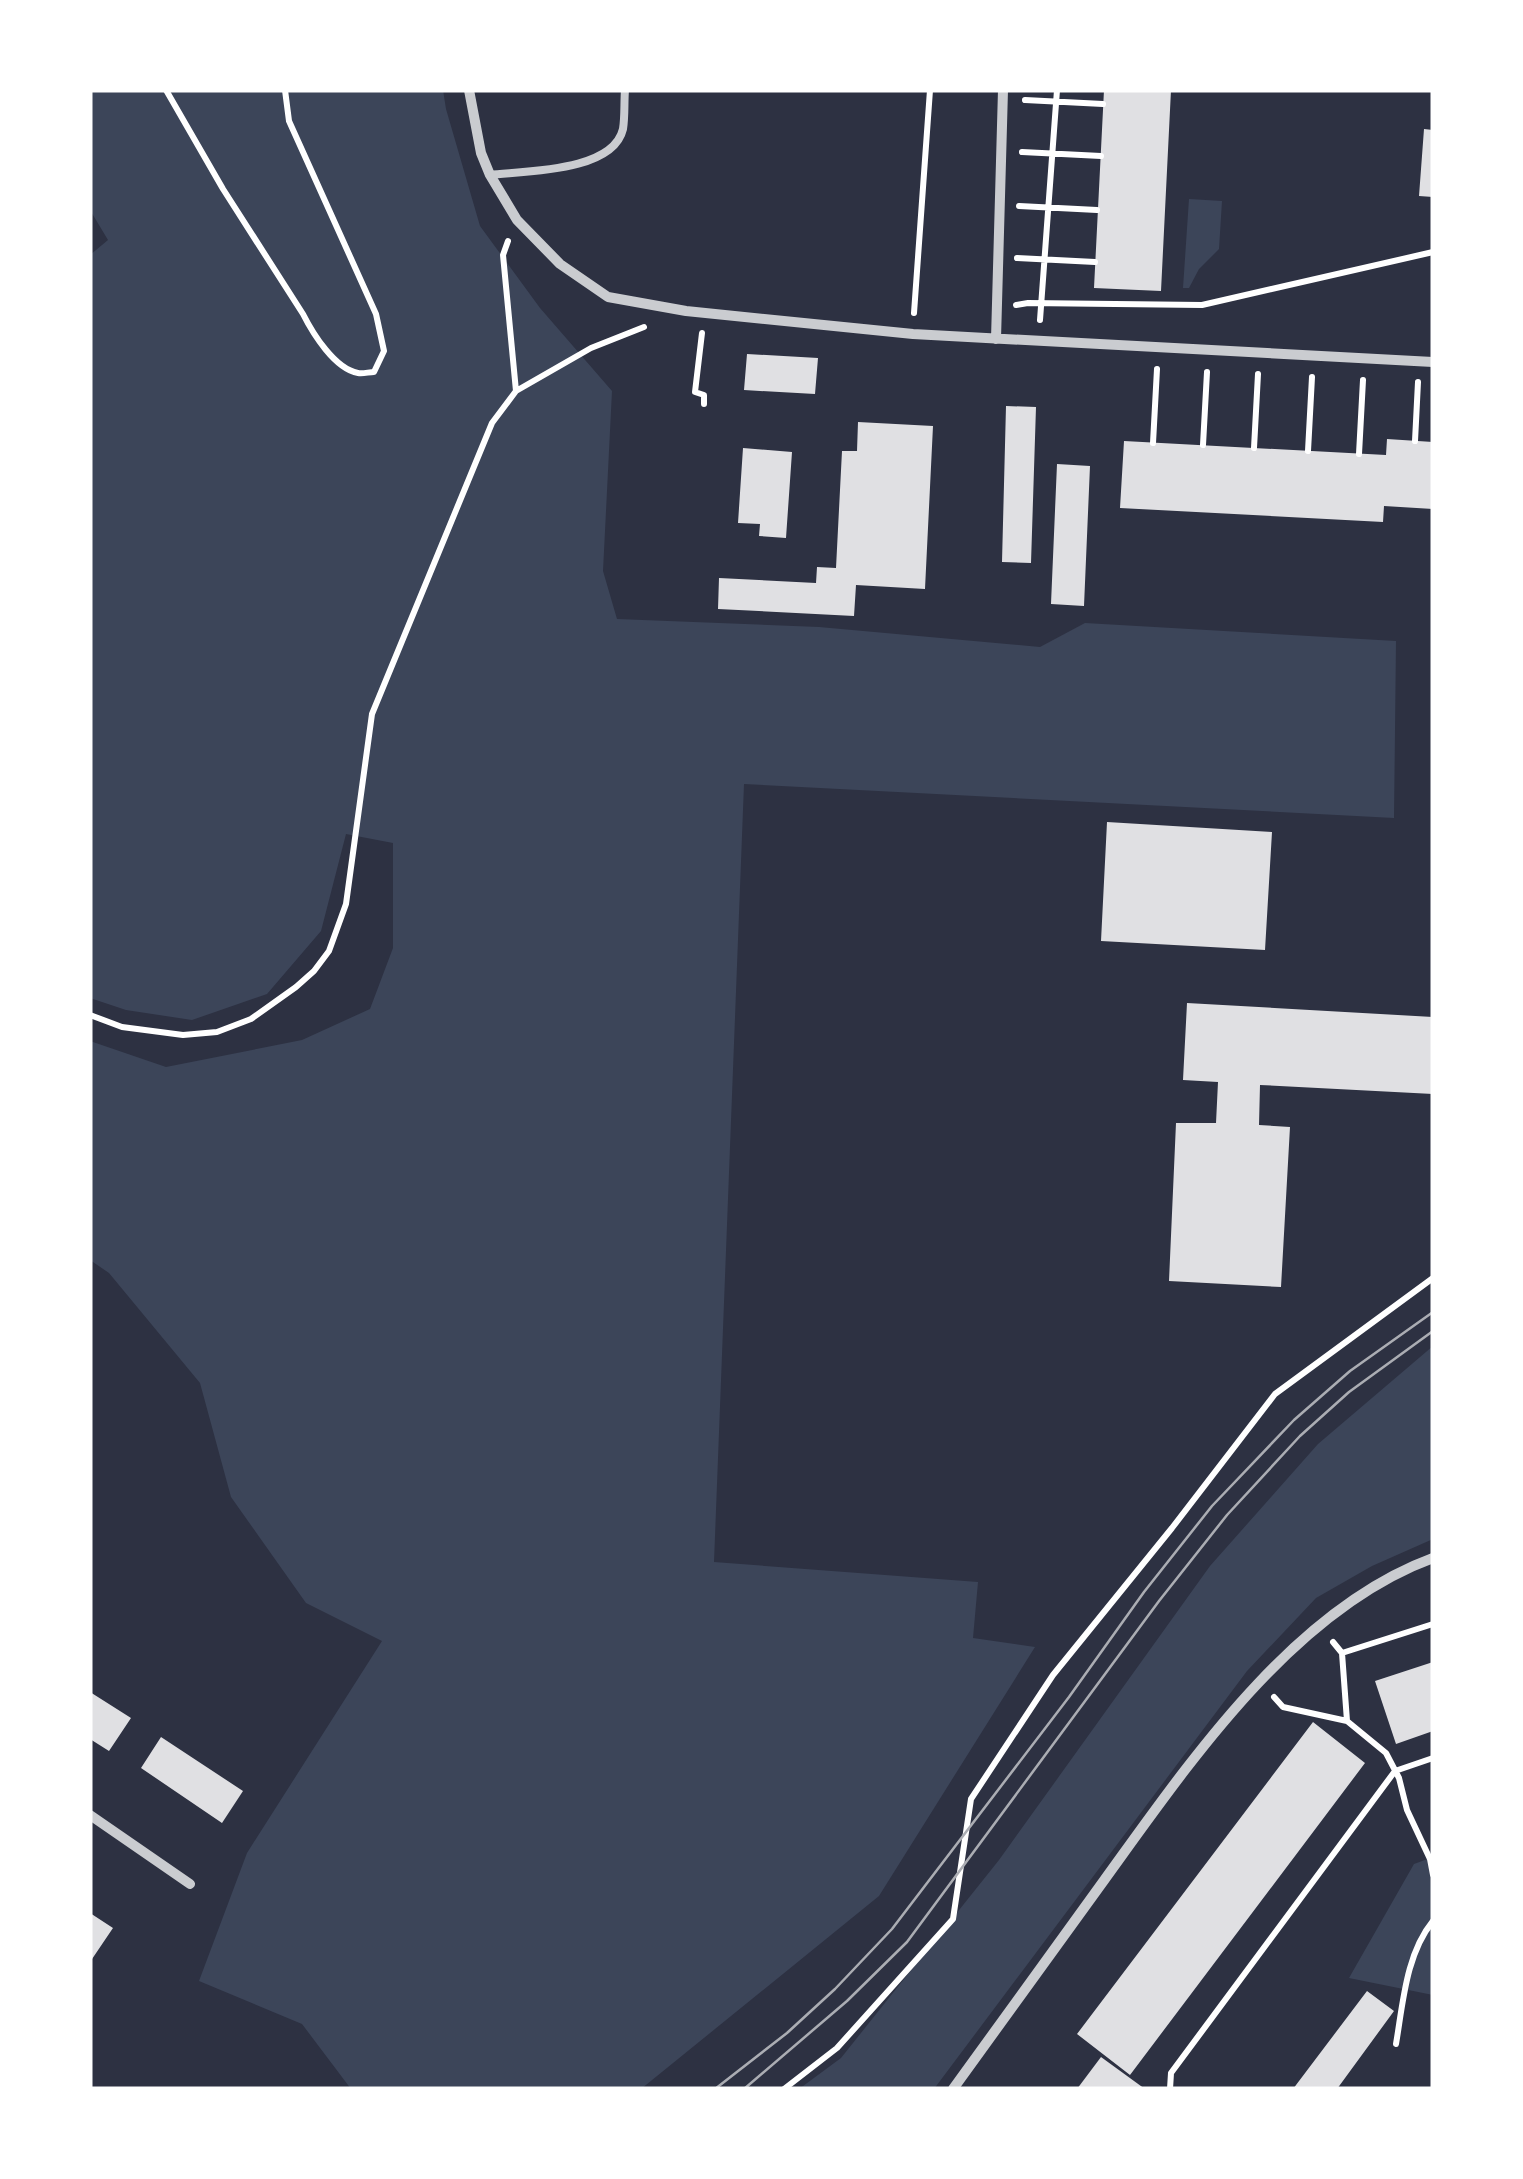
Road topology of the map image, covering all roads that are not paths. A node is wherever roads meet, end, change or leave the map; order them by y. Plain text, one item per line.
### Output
1 (469, 90) edge
2 (625, 90) edge
3 (1003, 95) edge
4 (490, 175) junction
5 (996, 339) junction
6 (1433, 362) edge
7 (1433, 1558) edge
8 (90, 1815) edge
9 (190, 1884) dead end
10 (953, 2089) edge

1 - 4 street
2 - 4 lane
3 - 5 street
4 - 5 street
5 - 6 street
7 - 10 street
8 - 9 street

